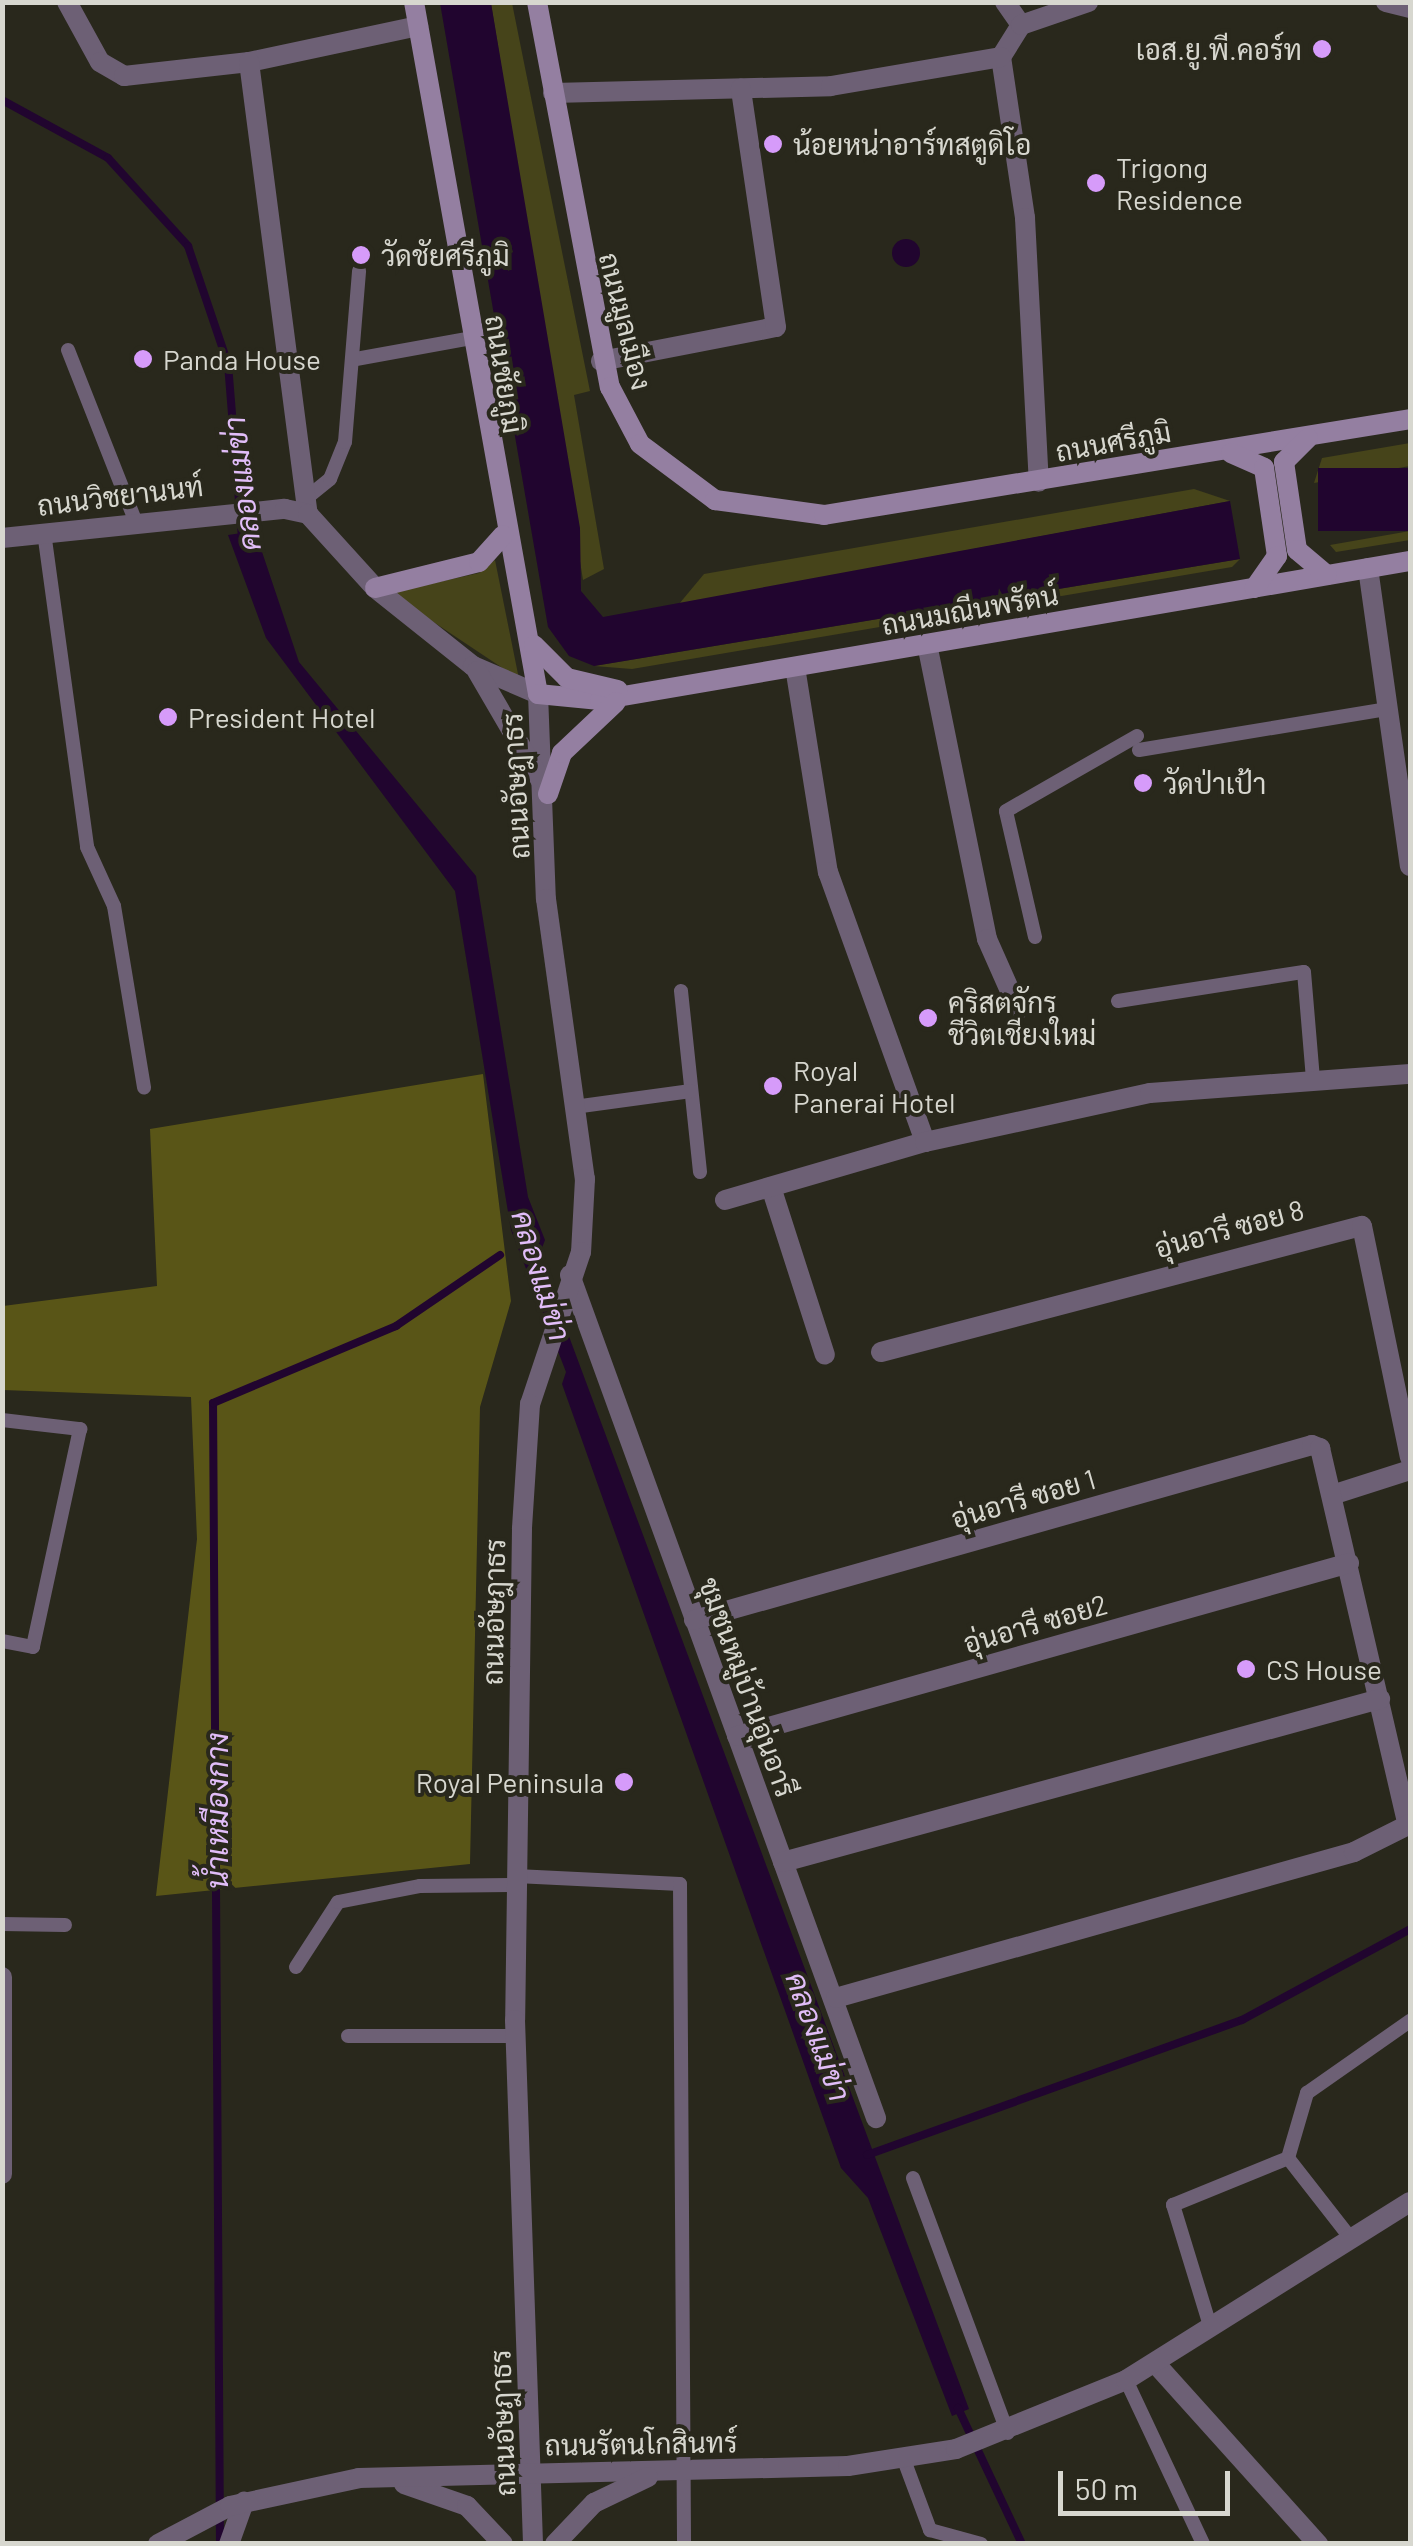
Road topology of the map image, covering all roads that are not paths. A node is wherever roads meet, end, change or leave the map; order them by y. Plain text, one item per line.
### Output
1 (67, 2) edge
2 (414, 2) edge
3 (537, 2) edge
4 (1005, 2) edge
5 (1088, 2) edge
6 (1386, 2) edge
7 (1410, 8) edge
8 (1021, 25) junction
9 (418, 26) junction
10 (1001, 57) junction
11 (250, 62) junction
12 (741, 89) junction
13 (553, 93) junction
14 (359, 271) dead end
15 (471, 338) junction
16 (68, 350) dead end
17 (356, 359) junction
18 (602, 361) junction
19 (1410, 419) edge
20 (1313, 436) junction
21 (1219, 452) junction
22 (1039, 482) junction
23 (309, 505) junction
24 (824, 515) joint
25 (135, 520) junction
26 (44, 532) junction
27 (504, 535) junction
28 (2, 538) edge
29 (1410, 561) edge
30 (1368, 568) junction
31 (1327, 575) junction
32 (375, 588) junction
33 (1255, 588) junction
34 (524, 629) junction
35 (927, 644) junction
36 (473, 666) junction
37 (795, 667) junction
38 (635, 692) junction
39 (538, 694) junction
40 (1388, 709) junction
41 (548, 794) junction
42 (1410, 866) edge
43 (1034, 937) dead end
44 (681, 991) dead end
45 (1118, 1001) dead end
46 (1018, 1009) dead end
47 (1410, 1074) edge
48 (1313, 1080) junction
49 (144, 1088) dead end
50 (690, 1091) junction
51 (574, 1107) junction
52 (925, 1142) junction
53 (700, 1172) dead end
54 (772, 1187) junction
55 (725, 1200) dead end
56 (570, 1276) junction
57 (881, 1352) dead end
58 (825, 1355) dead end
59 (2, 1420) edge
60 (1410, 1457) edge
61 (1410, 1470) edge
62 (1332, 1496) junction
63 (1349, 1563) junction
64 (694, 1620) junction
65 (2, 1641) edge
66 (1380, 1700) junction
67 (737, 1736) junction
68 (1410, 1825) edge
69 (783, 1862) junction
70 (516, 1880) junction
71 (2, 1924) edge
72 (64, 1925) dead end
73 (296, 1967) dead end
74 (2, 1977) edge
75 (836, 1998) junction
76 (1410, 2021) edge
77 (348, 2036) dead end
78 (516, 2036) junction
79 (876, 2118) dead end
80 (1288, 2158) junction
81 (2, 2174) edge
82 (912, 2178) dead end
83 (1410, 2202) edge
84 (1352, 2240) junction
85 (1211, 2329) junction
86 (1155, 2363) junction
87 (1126, 2380) junction
88 (1003, 2436) junction
89 (904, 2460) junction
90 (673, 2471) junction
91 (532, 2472) junction
92 (372, 2478) junction
93 (237, 2504) junction
94 (158, 2544) edge
95 (228, 2544) edge
96 (503, 2544) edge
97 (533, 2544) edge
98 (556, 2544) edge
99 (684, 2544) edge
100 (980, 2544) edge
101 (1203, 2544) edge
102 (1318, 2544) edge

1 - 11 street
2 - 9 main road, ถนนชัยภูมิ
3 - 13 main road, ถนนมูลเมือง
4 - 8 street
5 - 8 street
6 - 7 street
8 - 10 street
9 - 11 street
9 - 15 main road, ถนนชัยภูมิ
10 - 12 street
10 - 22 street
11 - 23 street
12 - 13 street
12 - 18 street
13 - 18 main road, ถนนมูลเมือง
14 - 17 lane
15 - 17 lane
15 - 27 main road, ถนนชัยภูมิ
16 - 25 lane
17 - 23 lane
18 - 24 main road, ถนนมูลเมือง
19 - 20 main road, ถนนศรีภูมิ
20 - 21 main road, ถนนศรีภูมิ
20 - 31 main road
21 - 22 main road, ถนนศรีภูมิ
21 - 33 main road
22 - 24 main road, ถนนศรีภูมิ
23 - 25 street, ถนนวิชยานนท์
23 - 32 street
25 - 26 street, ถนนวิชยานนท์
26 - 28 street, ถนนวิชยานนท์
26 - 49 lane
27 - 32 main road
27 - 34 main road, ถนนชัยภูมิ
29 - 30 main road, ถนนมณีนพรัตน์
30 - 31 main road, ถนนมณีนพรัตน์
30 - 40 street
31 - 33 main road, ถนนมณีนพรัตน์
32 - 36 street
33 - 35 main road, ถนนมณีนพรัตน์
34 - 38 main road
34 - 39 main road, ถนนชัยภูมิ
35 - 37 main road, ถนนมณีนพรัตน์
35 - 46 street
36 - 39 street
36 - 41 street
37 - 38 main road, ถนนมณีนพรัตน์
37 - 52 street
38 - 39 main road, ถนนมณีนพรัตน์
38 - 41 main road
39 - 41 street, ถนนอัษฎาธร
40 - 42 street
40 - 43 lane
41 - 51 street, ถนนอัษฎาธร
44 - 50 lane
45 - 48 lane
47 - 48 street
48 - 52 street
50 - 51 lane
50 - 53 lane
51 - 56 street, ถนนอัษฎาธร
52 - 54 street
54 - 55 street
54 - 58 street
56 - 64 street, ชุมชนหมู่บ้านอุ่นอารี
56 - 70 street, ถนนอัษฎาธร
57 - 60 street, อุ่นอารี ซอย 8
59 - 65 lane
61 - 62 street
62 - 63 street
62 - 64 street, อุ่นอารี ซอย 1
63 - 66 street
63 - 67 street, อุ่นอารี ซอย2
64 - 67 street, ชุมชนหมู่บ้านอุ่นอารี
66 - 68 street
66 - 69 street
67 - 69 street, ชุมชนหมู่บ้านอุ่นอารี
68 - 75 street
69 - 75 street, ชุมชนหมู่บ้านอุ่นอารี
70 - 73 lane
70 - 78 street, ถนนอัษฎาธร
70 - 90 lane
71 - 72 lane
74 - 81 street
75 - 79 street, ชุมชนหมู่บ้านอุ่นอารี
76 - 80 lane
77 - 78 lane
78 - 91 street, ถนนอัษฎาธร
80 - 84 lane
80 - 85 lane
82 - 88 lane
83 - 84 street
84 - 85 street
85 - 86 street
86 - 87 street
86 - 102 street
87 - 88 street
87 - 101 lane
88 - 89 street, ถนนรัตนโกสินทร์
89 - 90 street, ถนนรัตนโกสินทร์
89 - 100 lane
90 - 91 street, ถนนรัตนโกสินทร์
90 - 98 street
90 - 99 lane
91 - 92 street, ถนนรัตนโกสินทร์
91 - 97 street, ถนนอัษฎาธร
92 - 93 street, ถนนรัตนโกสินทร์
92 - 96 street
93 - 94 street, ถนนรัตนโกสินทร์
93 - 95 street

